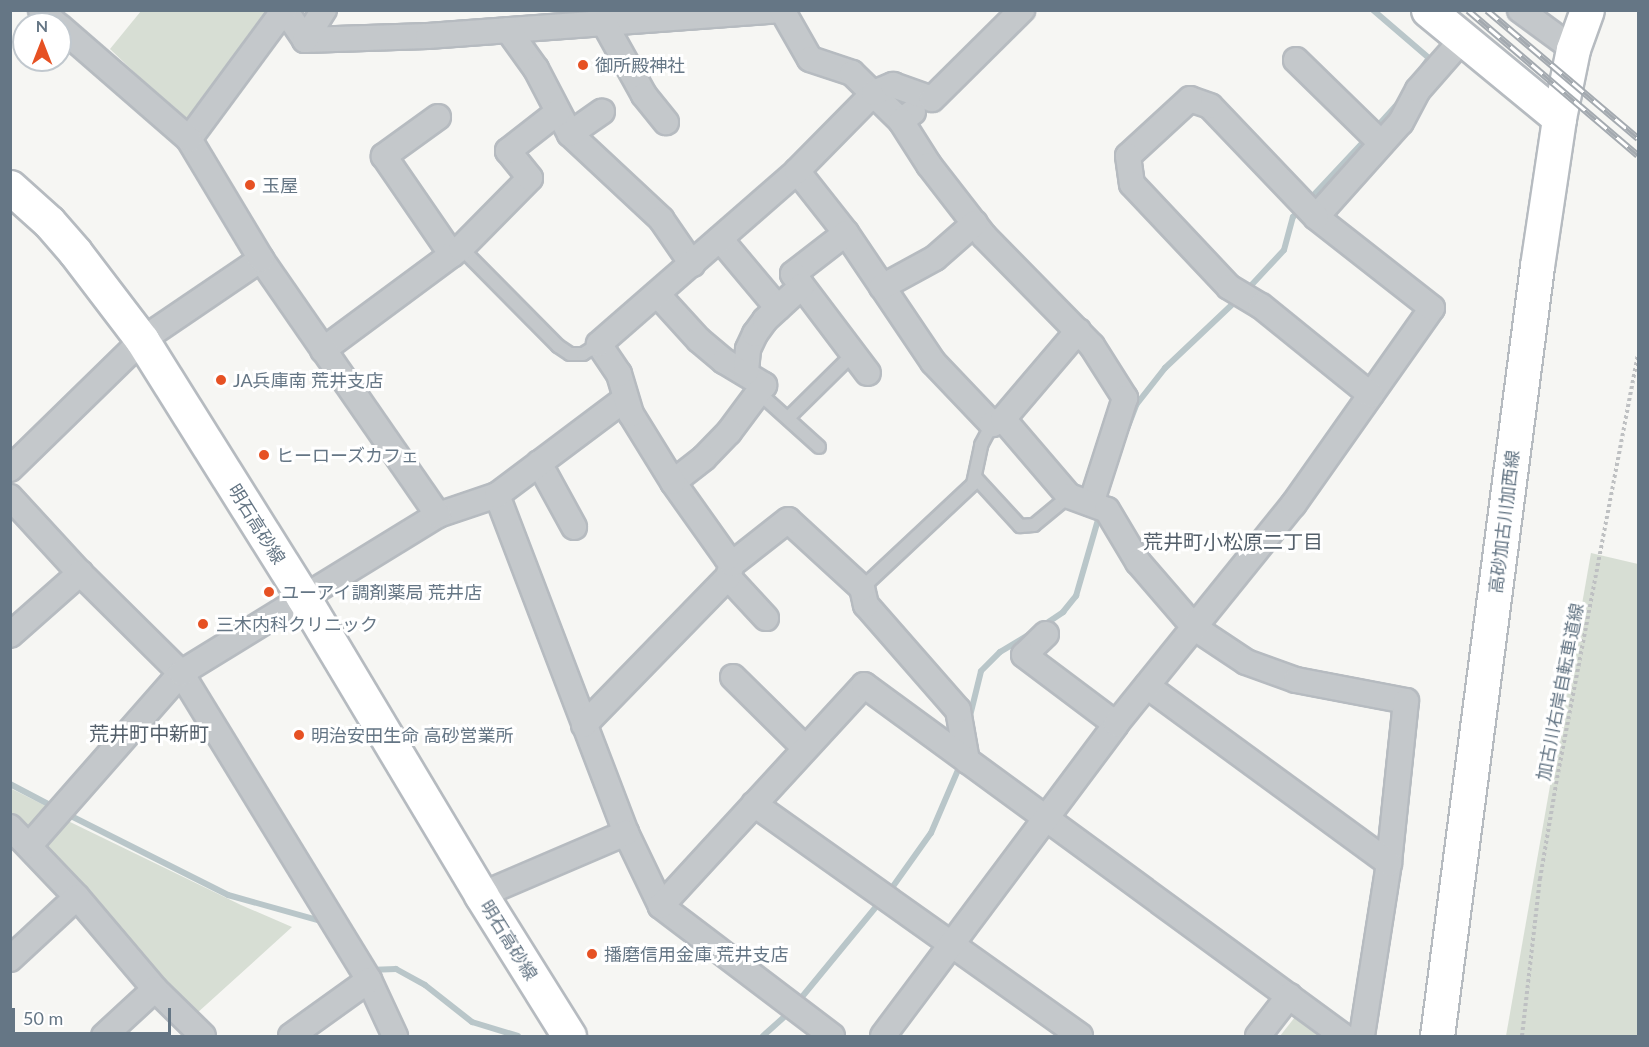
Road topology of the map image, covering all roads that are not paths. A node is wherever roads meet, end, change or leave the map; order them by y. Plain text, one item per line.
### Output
1 (284, 10) edge
2 (324, 10) edge
3 (530, 10) edge
4 (780, 10) edge
5 (1428, 10) edge
6 (1520, 10) edge
7 (1587, 10) edge
8 (1014, 14) edge
9 (604, 23) junction
10 (508, 30) junction
11 (72, 38) edge
12 (305, 40) junction
13 (1462, 40) junction
14 (1573, 49) junction
15 (1296, 60) dead end
16 (874, 93) junction
17 (932, 99) junction
18 (558, 112) junction
19 (602, 112) dead end
20 (438, 117) dead end
21 (1559, 118) junction
22 (901, 120) junction
23 (666, 122) dead end
24 (570, 134) junction
25 (189, 140) junction
26 (1381, 143) junction
27 (798, 171) junction
28 (10, 187) edge
29 (1316, 217) junction
30 (975, 224) junction
31 (846, 233) junction
32 (720, 238) junction
33 (457, 251) junction
34 (261, 259) junction
35 (692, 264) junction
36 (802, 286) junction
37 (882, 287) junction
38 (657, 294) junction
39 (778, 308) junction
40 (1078, 331) junction
41 (142, 340) junction
42 (599, 344) junction
43 (323, 350) junction
44 (854, 353) junction
45 (868, 373) dead end
46 (752, 382) junction
47 (1371, 395) junction
48 (626, 398) junction
49 (788, 418) junction
50 (998, 422) junction
51 (819, 447) dead end
52 (539, 463) junction
53 (10, 469) edge
54 (975, 477) junction
55 (673, 482) junction
56 (497, 495) junction
57 (10, 497) edge
58 (1080, 500) junction
59 (438, 515) junction
60 (574, 527) dead end
61 (730, 571) junction
62 (80, 573) junction
63 (862, 588) junction
64 (303, 597) junction
65 (766, 618) dead end
66 (1195, 628) junction
67 (1046, 634) dead end
68 (10, 635) edge
69 (181, 673) junction
70 (733, 677) dead end
71 (1147, 686) junction
72 (1116, 724) junction
73 (584, 725) junction
74 (805, 748) junction
75 (966, 760) junction
76 (754, 804) junction
77 (1047, 817) junction
78 (10, 827) edge
79 (626, 833) junction
80 (30, 846) junction
81 (1389, 863) junction
82 (481, 895) junction
83 (77, 897) junction
84 (661, 906) junction
85 (952, 946) junction
86 (10, 959) edge
87 (369, 980) junction
88 (155, 988) junction
89 (1289, 996) junction
90 (104, 1036) edge
91 (203, 1036) edge
92 (291, 1036) edge
93 (395, 1036) edge
94 (569, 1036) edge
95 (832, 1036) edge
96 (883, 1036) edge
97 (1080, 1036) edge
98 (1258, 1036) edge
99 (1343, 1036) edge
100 (1362, 1036) edge
101 (1437, 1036) edge

1 - 12 street
1 - 25 street
2 - 12 street
3 - 10 street
4 - 9 street
4 - 16 street
5 - 13 main road
6 - 14 street
7 - 14 main road, 高砂加古川加西線
8 - 17 street
9 - 10 street
9 - 23 street
10 - 12 street
10 - 18 street
11 - 25 street
13 - 21 main road
13 - 26 street
14 - 21 main road, 高砂加古川加西線
15 - 26 street
16 - 17 street
16 - 22 street
16 - 27 street
17 - 22 street
18 - 24 street
18 - 33 street
19 - 24 street
20 - 33 street
21 - 101 main road, 高砂加古川加西線
22 - 30 street
24 - 35 street
25 - 34 street
26 - 29 street
27 - 31 street
27 - 32 street
28 - 41 main road, 明石高砂線
29 - 47 street
29 - 47 street
30 - 37 street
30 - 40 street
31 - 36 street
31 - 37 street
32 - 35 street
32 - 39 street
33 - 42 lane
33 - 43 street
34 - 41 street
34 - 43 street
35 - 38 street
36 - 39 street
36 - 44 street
37 - 50 street
38 - 42 street
38 - 46 street
39 - 46 street
40 - 50 street
40 - 58 street
41 - 53 street
41 - 64 main road, 明石高砂線
42 - 48 street
43 - 59 street
44 - 45 street
44 - 49 lane
46 - 49 lane
46 - 55 street
47 - 66 street
48 - 52 street
48 - 55 street
49 - 51 lane
50 - 54 lane
50 - 58 street
52 - 56 street
52 - 60 street
54 - 58 lane
54 - 63 lane
55 - 61 street
56 - 59 street
56 - 73 street
57 - 62 street
58 - 66 street
59 - 64 street
61 - 63 street
61 - 65 street
61 - 73 street
62 - 68 street
62 - 69 street
63 - 75 street
64 - 69 street
64 - 82 main road, 明石高砂線
66 - 71 street
66 - 81 street
67 - 72 street
69 - 80 street
69 - 87 street
70 - 74 street
71 - 72 street
71 - 81 street
72 - 77 street
73 - 79 street
74 - 75 street
74 - 76 street
75 - 77 street
76 - 84 street
76 - 85 street
77 - 85 street
77 - 89 street
78 - 80 street
79 - 82 street
79 - 84 street
80 - 83 street
81 - 100 street
82 - 94 main road, 明石高砂線
83 - 86 street
83 - 88 street
84 - 95 street
85 - 96 street
85 - 97 street
87 - 92 street
87 - 93 street
88 - 90 street
88 - 91 street
89 - 98 street
89 - 99 street

